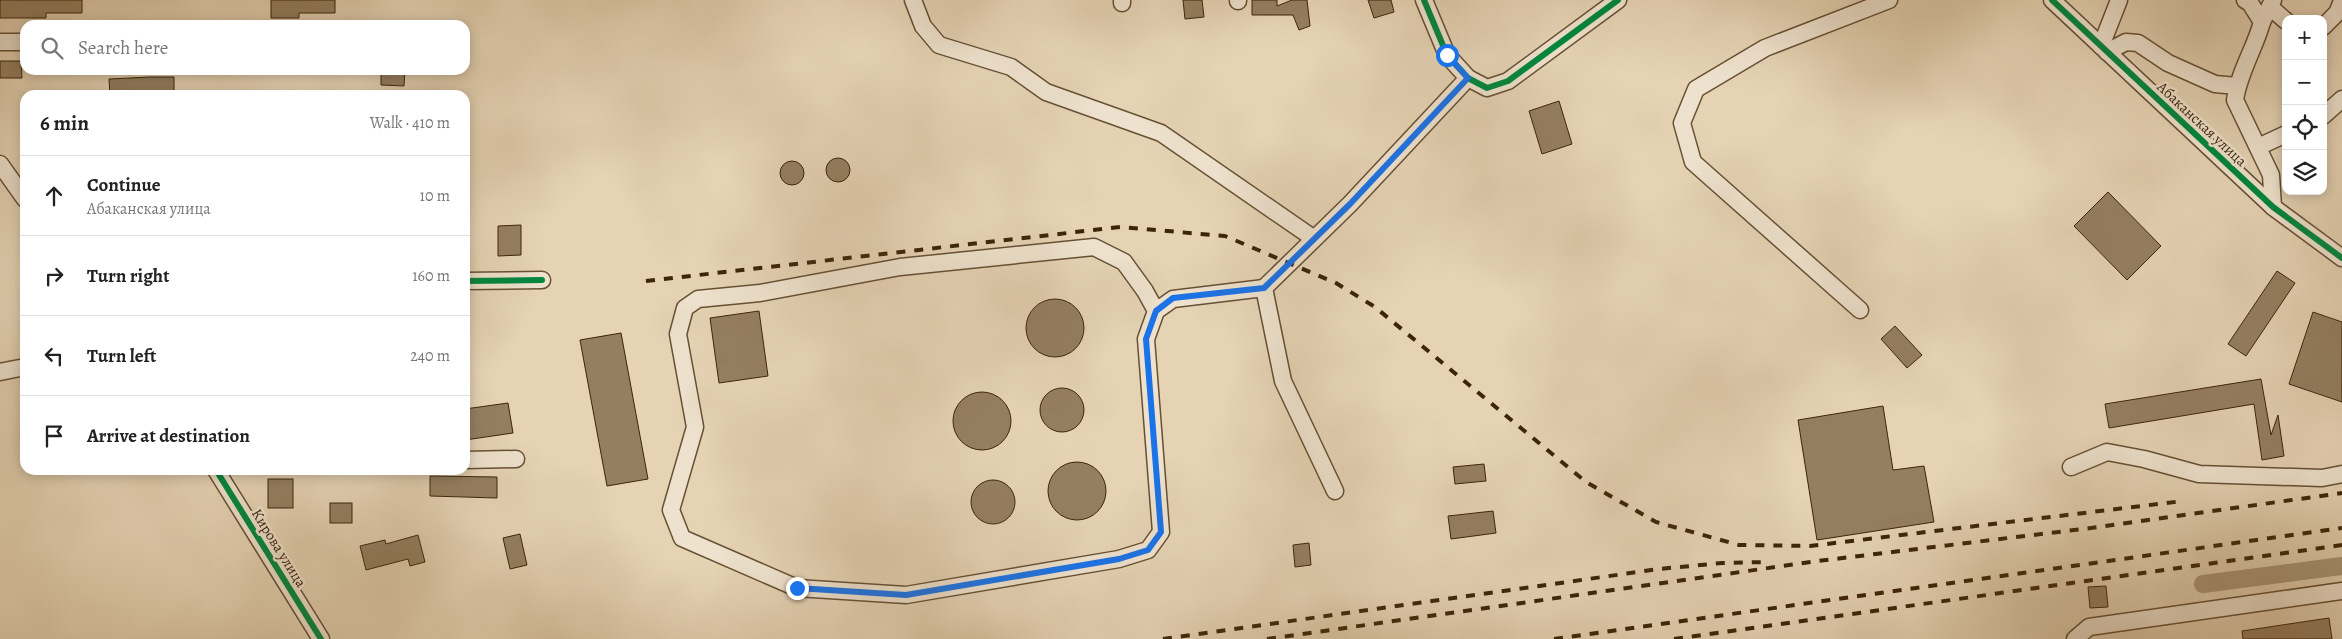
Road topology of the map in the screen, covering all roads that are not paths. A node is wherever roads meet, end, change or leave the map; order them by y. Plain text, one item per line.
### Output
1 (913, 0) edge
2 (1424, 0) edge
3 (1889, 0) edge
4 (2052, 0) edge
5 (2119, 0) edge
6 (2245, 0) edge
7 (2342, 1) edge
8 (1609, 3) edge
9 (2268, 10) edge
10 (2282, 19) edge
11 (2327, 23) edge
12 (0, 42) edge
13 (20, 42) edge
14 (2104, 49) junction
15 (1468, 78) junction
16 (2237, 86) junction
17 (2342, 99) edge
18 (2327, 112) edge
19 (2282, 136) edge
20 (2258, 147) junction
21 (0, 164) edge
22 (20, 192) edge
23 (2273, 207) junction
24 (1313, 238) junction
25 (2342, 258) edge
26 (542, 280) dead end
27 (470, 281) edge
28 (1264, 288) junction
29 (1860, 310) dead end
30 (1156, 311) junction
31 (20, 368) edge
32 (0, 372) edge
33 (516, 459) dead end
34 (470, 460) edge
35 (2071, 467) dead end
36 (2342, 474) edge
37 (219, 475) edge
38 (1335, 491) dead end
39 (2342, 591) edge
40 (321, 639) edge
41 (2075, 639) edge

1 - 24 street
2 - 15 street
3 - 29 street
4 - 14 street, Абаканская улица
5 - 14 street
6 - 9 street
7 - 11 street
8 - 15 street
9 - 10 street
9 - 16 street
12 - 13 street
14 - 16 street
14 - 23 street, Абаканская улица
15 - 24 street
16 - 20 street
17 - 18 street
19 - 20 street
20 - 23 street
21 - 22 street
23 - 25 street, Абаканская улица
24 - 28 street
26 - 27 street
28 - 30 street
28 - 38 street
30 - 30 street
31 - 32 street
33 - 34 street
35 - 36 street
37 - 40 street, Кирова улица
39 - 41 street

